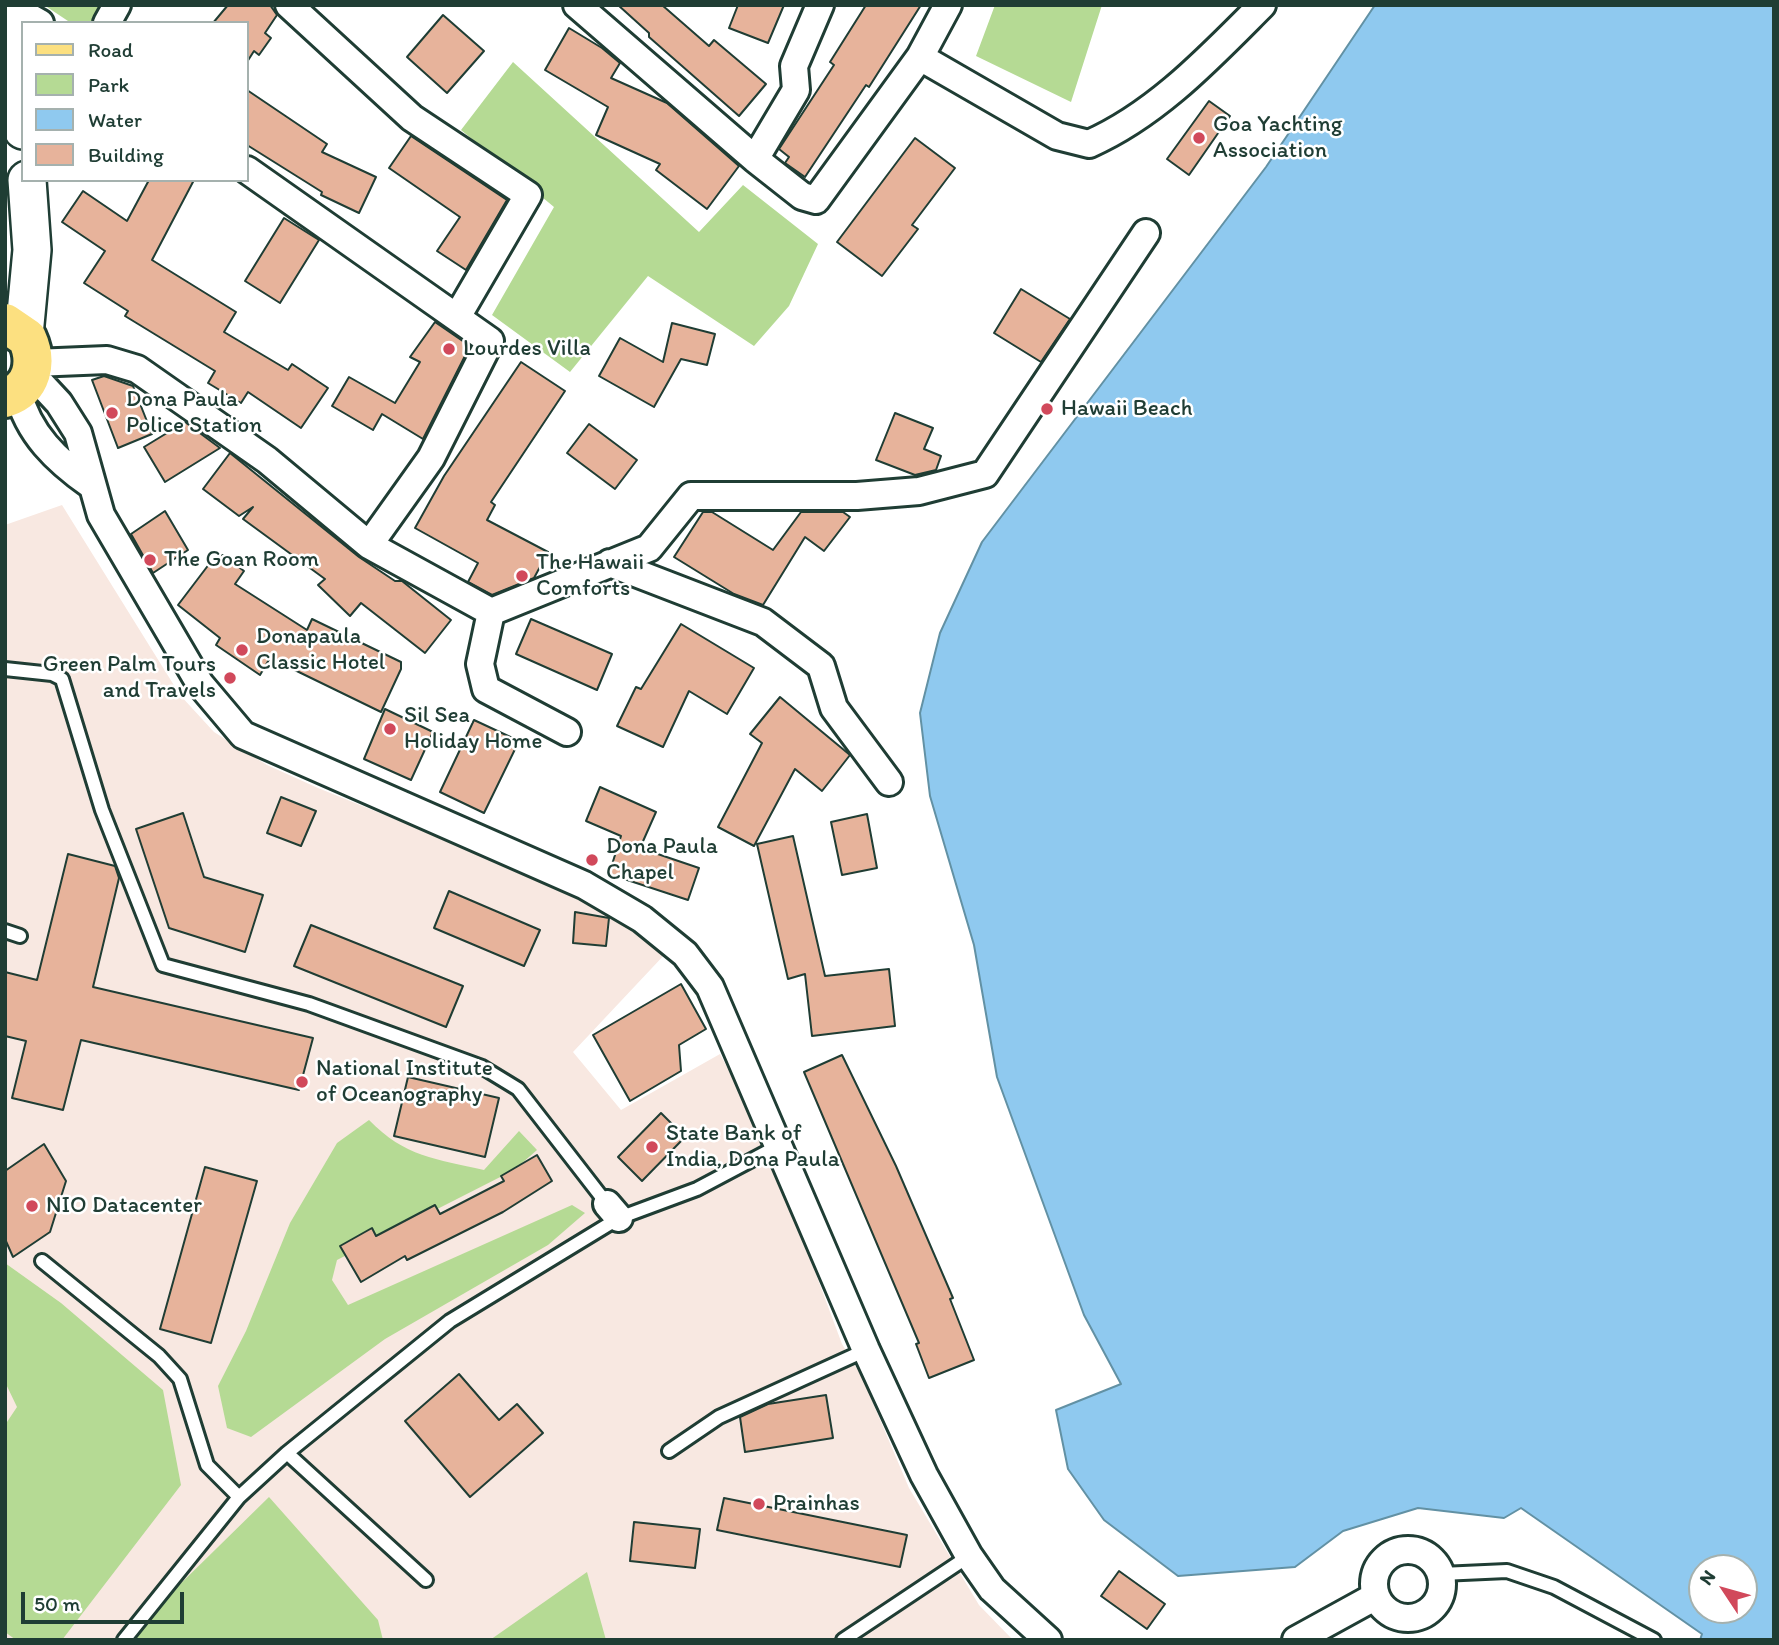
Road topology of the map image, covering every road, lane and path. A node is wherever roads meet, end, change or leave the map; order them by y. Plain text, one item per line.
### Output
1 (117, 5) edge
2 (289, 5) edge
3 (577, 5) edge
4 (820, 5) edge
5 (948, 5) edge
6 (1262, 5) edge
7 (313, 15) edge
8 (108, 21) edge
9 (920, 57) junction
10 (755, 159) junction
11 (248, 171) edge
12 (27, 182) edge
13 (1146, 233) dead end
14 (457, 317) junction
15 (17, 373) edge
16 (91, 485) junction
17 (369, 545) junction
18 (610, 563) junction
19 (491, 611) junction
20 (5, 669) edge
21 (567, 732) dead end
22 (889, 782) dead end
23 (5, 931) edge
24 (20, 936) dead end
25 (780, 1145) junction
26 (613, 1211) junction
27 (42, 1261) dead end
28 (866, 1350) junction
29 (669, 1451) dead end
30 (288, 1453) junction
31 (240, 1497) junction
32 (969, 1556) junction
33 (1441, 1574) junction
34 (426, 1580) dead end
35 (1376, 1596) junction
36 (124, 1640) edge
37 (843, 1640) edge
38 (1048, 1640) edge
39 (1296, 1640) edge
40 (1654, 1640) edge

1 - 8 street
2 - 7 street
3 - 10 street
4 - 10 street
5 - 9 street
6 - 9 street
7 - 14 street
9 - 10 street
11 - 14 street
12 - 15 main road
13 - 18 street
14 - 17 street
15 - 16 street
15 - 16 street
15 - 17 street
16 - 25 street
17 - 19 street
18 - 19 street
18 - 22 street
19 - 21 street
20 - 26 lane
23 - 24 lane
25 - 26 lane
25 - 28 street
26 - 30 lane
27 - 31 lane
28 - 29 lane
28 - 32 street
30 - 31 lane
30 - 34 lane
31 - 36 lane
32 - 37 lane
32 - 38 street
33 - 35 street
33 - 35 street
33 - 40 lane
35 - 39 street

